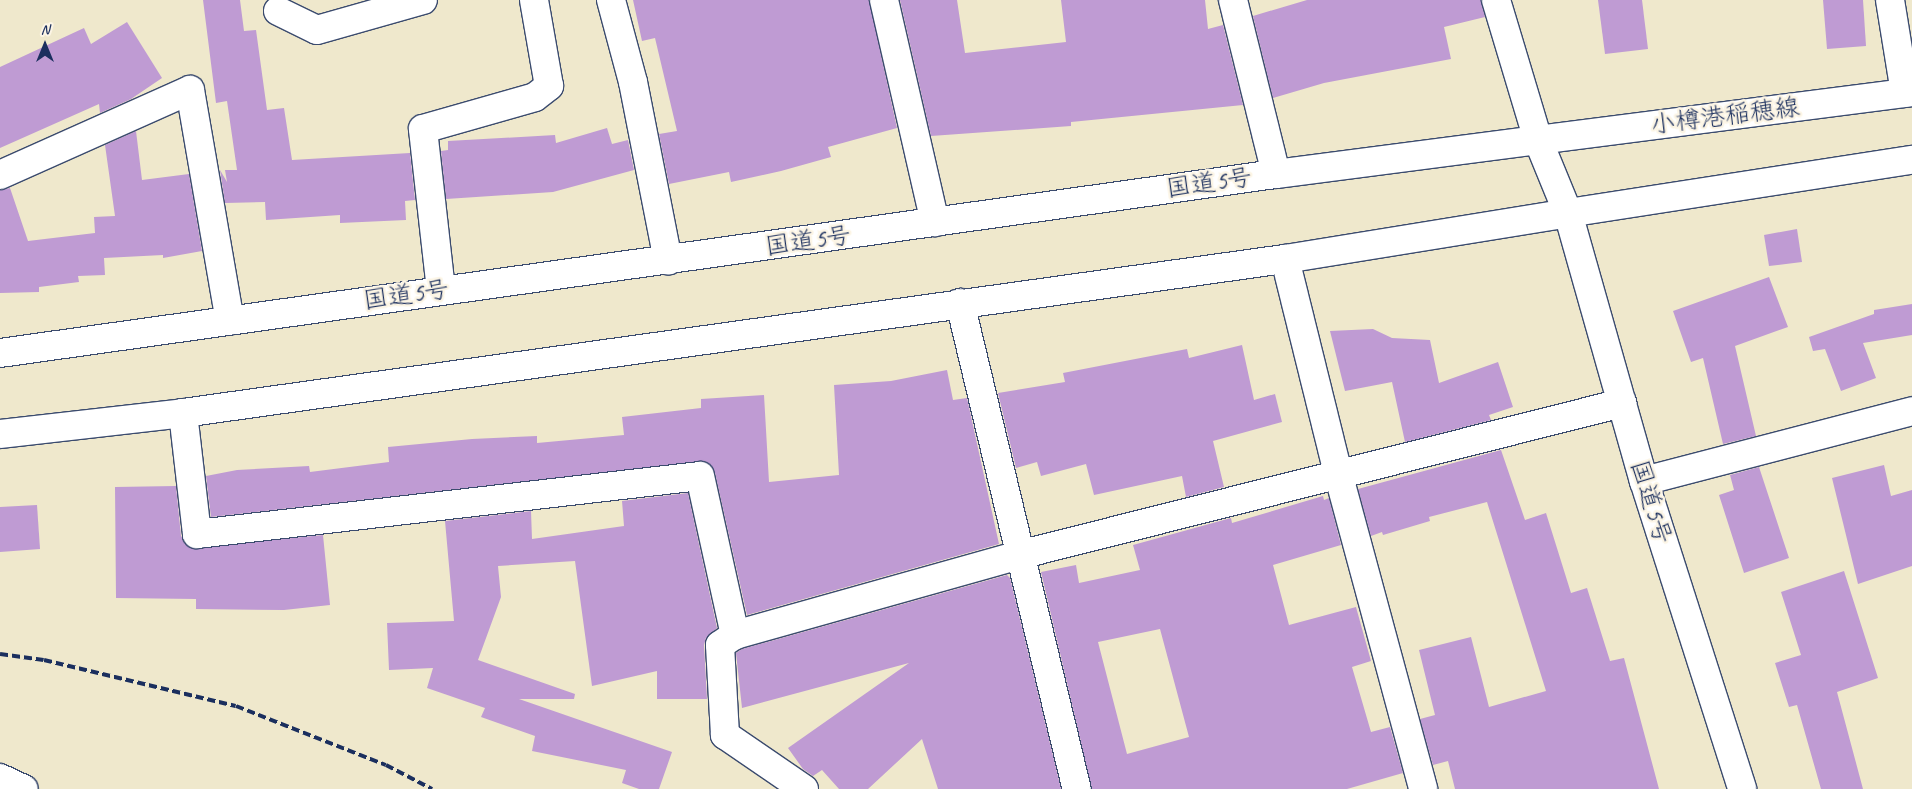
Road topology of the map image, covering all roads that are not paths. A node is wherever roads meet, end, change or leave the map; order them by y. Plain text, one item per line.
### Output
1 (423, 0) edge
2 (534, 0) edge
3 (611, 0) edge
4 (884, 0) edge
5 (1233, 0) edge
6 (1496, 0) edge
7 (1890, 0) edge
8 (278, 11) dead end
9 (1908, 92) edge
10 (1538, 140) junction
11 (1912, 160) edge
12 (1276, 174) junction
13 (0, 175) edge
14 (1568, 213) junction
15 (935, 222) junction
16 (1284, 259) junction
17 (668, 261) junction
18 (441, 290) junction
19 (960, 303) junction
20 (230, 321) junction
21 (0, 353) edge
22 (1622, 403) junction
23 (1912, 411) edge
24 (183, 412) junction
25 (0, 434) edge
26 (1338, 473) junction
27 (1644, 481) junction
28 (1023, 554) junction
29 (735, 635) junction
30 (0, 778) edge
31 (24, 789) edge
32 (804, 789) edge
33 (1077, 789) edge
34 (1423, 789) edge
35 (1742, 789) edge

1 - 8 main road
2 - 18 main road
3 - 17 main road
4 - 15 main road
5 - 12 main road
6 - 10 main road
7 - 9 main road
9 - 10 main road, 小樽港稲穂線
10 - 12 main road, 国道5号
10 - 14 main road, 国道5号
11 - 14 main road
12 - 15 main road, 国道5号
13 - 20 main road
14 - 16 main road
14 - 22 main road, 国道5号
15 - 17 main road, 国道5号
16 - 19 main road
16 - 26 main road
17 - 18 main road, 国道5号
18 - 20 main road, 国道5号
19 - 24 main road
19 - 28 main road
20 - 21 main road, 国道5号
22 - 26 main road
22 - 27 main road, 国道5号
23 - 27 main road
24 - 25 main road
24 - 29 main road
26 - 28 main road
26 - 34 main road
27 - 35 main road, 国道5号
28 - 29 main road
28 - 33 main road
29 - 32 main road
30 - 31 main road

